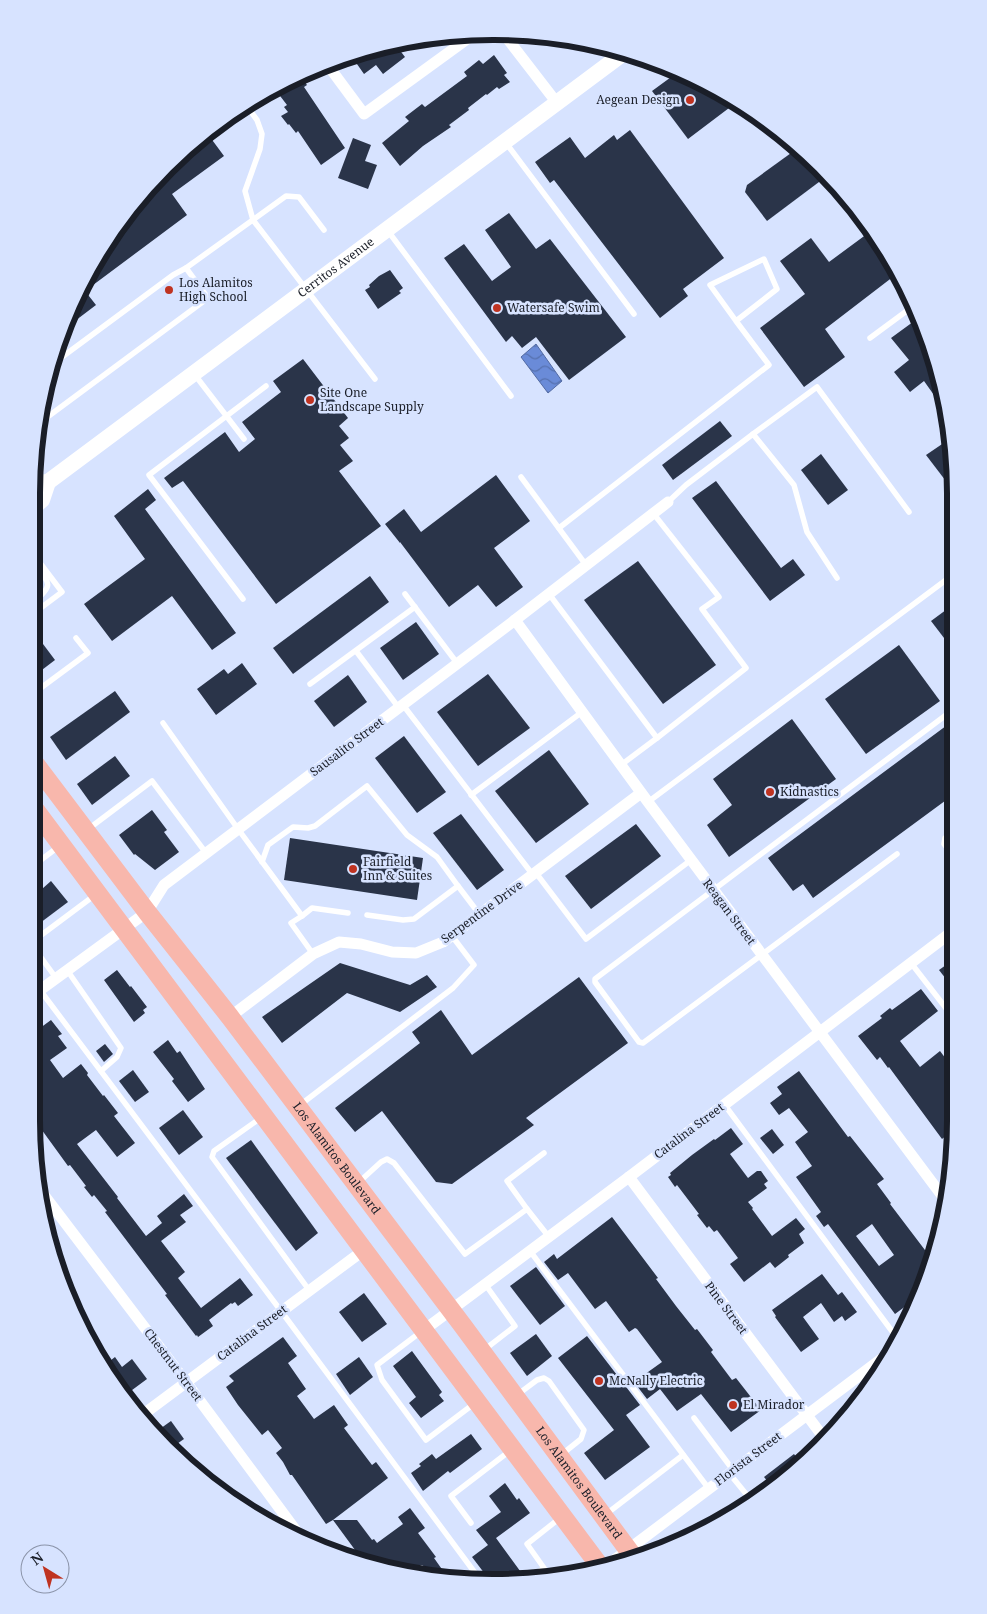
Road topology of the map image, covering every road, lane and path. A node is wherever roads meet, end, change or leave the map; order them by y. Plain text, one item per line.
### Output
1 (464, 41) edge
2 (509, 41) edge
3 (618, 57) edge
4 (332, 70) edge
5 (556, 103) junction
6 (250, 111) edge
7 (505, 141) junction
8 (253, 220) junction
9 (324, 230) dead end
10 (386, 230) junction
11 (186, 268) junction
12 (306, 290) junction
13 (907, 310) edge
14 (634, 314) dead end
15 (736, 321) junction
16 (870, 338) dead end
17 (61, 358) edge
18 (193, 374) junction
19 (375, 379) dead end
20 (266, 386) dead end
21 (511, 396) dead end
22 (47, 417) edge
23 (227, 417) junction
24 (753, 434) junction
25 (244, 439) dead end
26 (521, 477) dead end
27 (41, 483) edge
28 (40, 502) edge
29 (668, 502) joint
30 (909, 512) dead end
31 (653, 513) junction
32 (559, 528) junction
33 (40, 563) edge
34 (586, 565) junction
35 (40, 571) edge
36 (838, 578) dead end
37 (947, 579) edge
38 (549, 593) junction
39 (405, 594) dead end
40 (40, 596) edge
41 (244, 599) dead end
42 (415, 607) junction
43 (40, 608) edge
44 (515, 620) junction
45 (76, 638) dead end
46 (356, 651) junction
47 (457, 663) junction
48 (310, 684) dead end
49 (40, 689) edge
50 (401, 706) junction
51 (582, 712) junction
52 (947, 714) edge
53 (163, 723) dead end
54 (657, 738) junction
55 (621, 765) junction
56 (40, 770) edge
57 (641, 793) junction
58 (471, 795) junction
59 (648, 802) junction
60 (40, 816) edge
61 (238, 829) junction
62 (86, 831) junction
63 (61, 844) junction
64 (206, 853) junction
65 (897, 854) dead end
66 (40, 860) edge
67 (691, 860) junction
68 (262, 862) junction
69 (534, 874) junction
70 (458, 886) junction
71 (713, 890) junction
72 (98, 893) junction
73 (147, 912) junction
74 (348, 913) dead end
75 (367, 915) dead end
76 (480, 915) junction
77 (302, 916) junction
78 (124, 928) junction
79 (452, 936) junction
80 (947, 936) edge
81 (40, 938) edge
82 (314, 954) junction
83 (761, 954) junction
84 (40, 955) edge
85 (911, 963) junction
86 (67, 970) junction
87 (56, 978) junction
88 (40, 990) edge
89 (40, 998) edge
90 (947, 1010) edge
91 (230, 1017) junction
92 (819, 1032) junction
93 (100, 1071) junction
94 (724, 1104) junction
95 (297, 1107) junction
96 (264, 1116) junction
97 (544, 1153) dead end
98 (629, 1177) junction
99 (356, 1184) junction
100 (941, 1194) edge
101 (47, 1199) edge
102 (527, 1209) junction
103 (548, 1237) junction
104 (364, 1250) junction
105 (530, 1251) junction
106 (485, 1284) junction
107 (309, 1290) junction
108 (451, 1309) junction
109 (281, 1311) junction
110 (424, 1330) junction
111 (893, 1333) edge
112 (482, 1352) junction
113 (877, 1362) edge
114 (186, 1382) junction
115 (522, 1392) junction
116 (477, 1402) junction
117 (146, 1412) edge
118 (806, 1415) junction
119 (694, 1418) dead end
120 (821, 1434) edge
121 (512, 1449) junction
122 (683, 1455) junction
123 (559, 1457) junction
124 (731, 1471) junction
125 (708, 1489) junction
126 (748, 1496) edge
127 (603, 1516) junction
128 (562, 1517) junction
129 (471, 1522) dead end
130 (294, 1527) edge
131 (636, 1551) edge
132 (630, 1553) edge
133 (597, 1562) edge
134 (540, 1571) edge
135 (475, 1573) edge

1 - 4 street
2 - 5 street
3 - 5 main road, Cerritos Avenue
5 - 7 main road, Cerritos Avenue
6 - 8 lane
7 - 10 main road, Cerritos Avenue
7 - 14 lane
8 - 9 lane
8 - 11 lane
8 - 12 lane
10 - 12 main road, Cerritos Avenue
10 - 21 lane
11 - 17 lane
11 - 22 lane
12 - 18 main road, Cerritos Avenue
12 - 19 lane
13 - 16 lane
15 - 15 lane
15 - 32 lane
18 - 23 lane
18 - 27 main road, Cerritos Avenue
20 - 23 lane
23 - 25 lane
23 - 41 lane
24 - 29 lane
24 - 30 lane
24 - 36 lane
26 - 32 lane
27 - 28 main road, Cerritos Avenue
29 - 31 street, Sausalito Street
31 - 34 street, Sausalito Street
31 - 54 lane
32 - 34 lane
33 - 43 lane
34 - 38 street, Sausalito Street
35 - 40 lane
37 - 59 lane
38 - 44 street, Sausalito Street
38 - 54 lane
39 - 42 lane
42 - 46 lane
42 - 47 lane
44 - 47 street, Sausalito Street
44 - 51 street, Reagan Street
45 - 49 lane
46 - 48 lane
46 - 50 lane
47 - 50 street, Sausalito Street
50 - 58 lane
50 - 61 street, Sausalito Street
51 - 55 street, Reagan Street
51 - 58 lane
52 - 71 lane
53 - 61 lane
54 - 55 lane
55 - 57 street, Reagan Street
56 - 62 main road, Los Alamitos Boulevard
57 - 59 street, Reagan Street
57 - 69 street, Serpentine Drive
58 - 69 lane
59 - 67 street, Reagan Street
60 - 63 main road
61 - 64 street, Sausalito Street
61 - 68 lane
62 - 64 lane
62 - 73 main road, Los Alamitos Boulevard
63 - 66 lane
63 - 72 main road
64 - 73 street, Sausalito Street
65 - 83 lane
67 - 69 lane
67 - 71 street, Reagan Street
68 - 70 lane
68 - 77 lane
69 - 76 street, Serpentine Drive
70 - 75 lane
70 - 76 lane
71 - 83 street, Reagan Street
71 - 83 lane
72 - 78 main road
72 - 81 lane
73 - 78 street, Sausalito Street
73 - 91 main road, Los Alamitos Boulevard
74 - 77 lane
76 - 79 street, Serpentine Drive
77 - 82 lane
78 - 86 street, Sausalito Street
78 - 96 main road
79 - 82 street, Serpentine Drive
79 - 95 lane
80 - 85 street, Catalina Street
82 - 91 street, Serpentine Drive
83 - 92 street, Reagan Street
84 - 87 lane
85 - 90 lane
85 - 92 street, Catalina Street
86 - 87 street, Sausalito Street
86 - 93 lane
87 - 88 street, Sausalito Street
89 - 93 lane
91 - 95 main road, Los Alamitos Boulevard
92 - 94 street, Catalina Street
92 - 100 street, Reagan Street
93 - 109 lane
94 - 98 street, Catalina Street
94 - 111 lane
95 - 99 main road, Los Alamitos Boulevard
96 - 104 main road
96 - 107 lane
97 - 102 lane
98 - 103 street, Catalina Street
98 - 118 street, Pine Street
99 - 102 lane
99 - 108 main road, Los Alamitos Boulevard
101 - 114 street, Chestnut Street
102 - 103 lane
103 - 105 street, Catalina Street
104 - 107 street, Catalina Street
104 - 110 main road
105 - 106 street, Catalina Street
105 - 122 lane
106 - 108 street, Catalina Street
106 - 112 lane
107 - 109 street, Catalina Street
108 - 110 street, Catalina Street
108 - 112 main road, Los Alamitos Boulevard
109 - 114 street, Catalina Street
109 - 135 lane
110 - 116 main road
110 - 116 lane
112 - 115 main road, Los Alamitos Boulevard
113 - 118 street, Florista Street
114 - 117 street, Catalina Street
114 - 130 street, Chestnut Street
115 - 123 main road, Los Alamitos Boulevard
115 - 123 lane
116 - 121 main road
118 - 120 street, Pine Street
118 - 124 street, Florista Street
119 - 124 lane
121 - 128 main road
121 - 129 lane
122 - 125 lane
122 - 127 lane
123 - 127 main road, Los Alamitos Boulevard
124 - 125 street, Florista Street
124 - 126 lane
125 - 131 street, Florista Street
127 - 132 main road, Los Alamitos Boulevard
128 - 133 main road
128 - 134 lane

